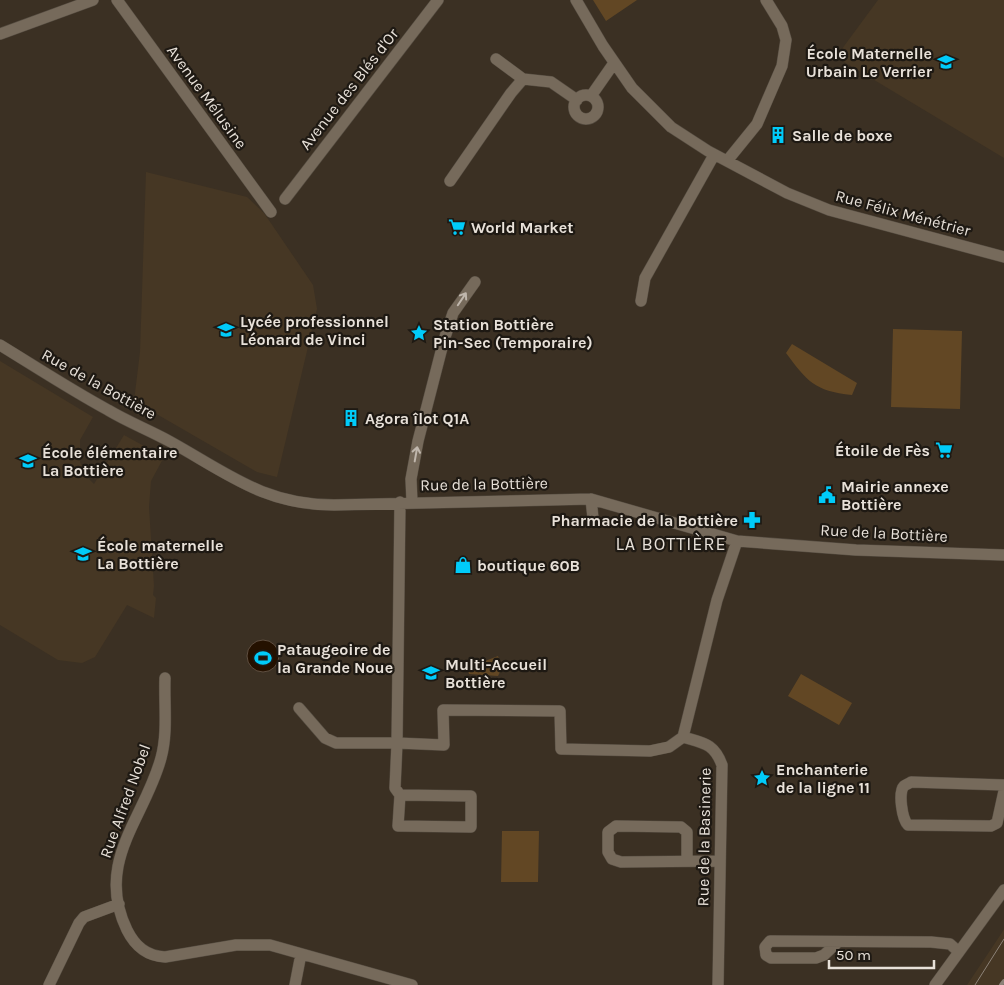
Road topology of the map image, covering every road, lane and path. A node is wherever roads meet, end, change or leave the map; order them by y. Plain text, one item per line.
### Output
1 (93, 0) edge
2 (117, 0) edge
3 (438, 0) edge
4 (576, 0) edge
5 (766, 0) edge
6 (0, 34) edge
7 (496, 59) dead end
8 (614, 63) junction
9 (524, 80) junction
10 (591, 96) junction
11 (577, 100) junction
12 (714, 155) junction
13 (727, 162) junction
14 (450, 181) dead end
15 (285, 199) dead end
16 (271, 212) dead end
17 (1004, 257) edge
18 (474, 282) dead end
19 (641, 300) dead end
20 (0, 345) edge
21 (591, 499) junction
22 (400, 502) junction
23 (412, 502) junction
24 (593, 518) dead end
25 (737, 541) junction
26 (1004, 555) edge
27 (165, 678) dead end
28 (299, 708) dead end
29 (683, 737) junction
30 (398, 743) junction
31 (1004, 785) edge
32 (1004, 791) edge
33 (400, 795) junction
34 (687, 861) junction
35 (720, 861) junction
36 (1004, 890) edge
37 (119, 904) junction
38 (838, 942) junction
39 (959, 952) junction
40 (302, 954) junction
41 (49, 985) edge
42 (295, 985) edge
43 (412, 985) edge
44 (718, 985) edge
45 (935, 985) edge

1 - 6 street
2 - 16 street, Avenue Mélusine
3 - 15 street, Avenue des Blés d'Or
4 - 8 street, Rue Félix Ménétrier
5 - 13 street
7 - 9 street
8 - 10 street
8 - 12 street, Rue Félix Ménétrier
9 - 11 street
9 - 14 street
10 - 11 street
10 - 11 street
12 - 13 street, Rue Félix Ménétrier
12 - 19 street
13 - 17 street, Rue Félix Ménétrier
23 -> 18 street
20 - 22 street, Rue de la Bottière
21 - 23 street, Rue de la Bottière
21 - 24 street
21 - 25 street, Rue de la Bottière
22 - 23 street, Rue de la Bottière
22 - 30 street
25 - 26 street, Rue de la Bottière
25 - 29 street
27 - 37 street, Rue Alfred Nobel
28 - 30 street
29 - 30 street
29 - 35 street, Rue de la Basinerie
30 - 33 street
31 - 32 street
33 - 33 street
34 - 34 street
34 - 35 street
35 - 44 street, Rue de la Basinerie
36 - 39 street
37 - 40 street, Rue Alfred Nobel
37 - 41 street
38 - 38 street
38 - 39 street
39 - 45 street
40 - 42 street
40 - 43 street, Rue Alfred Nobel

